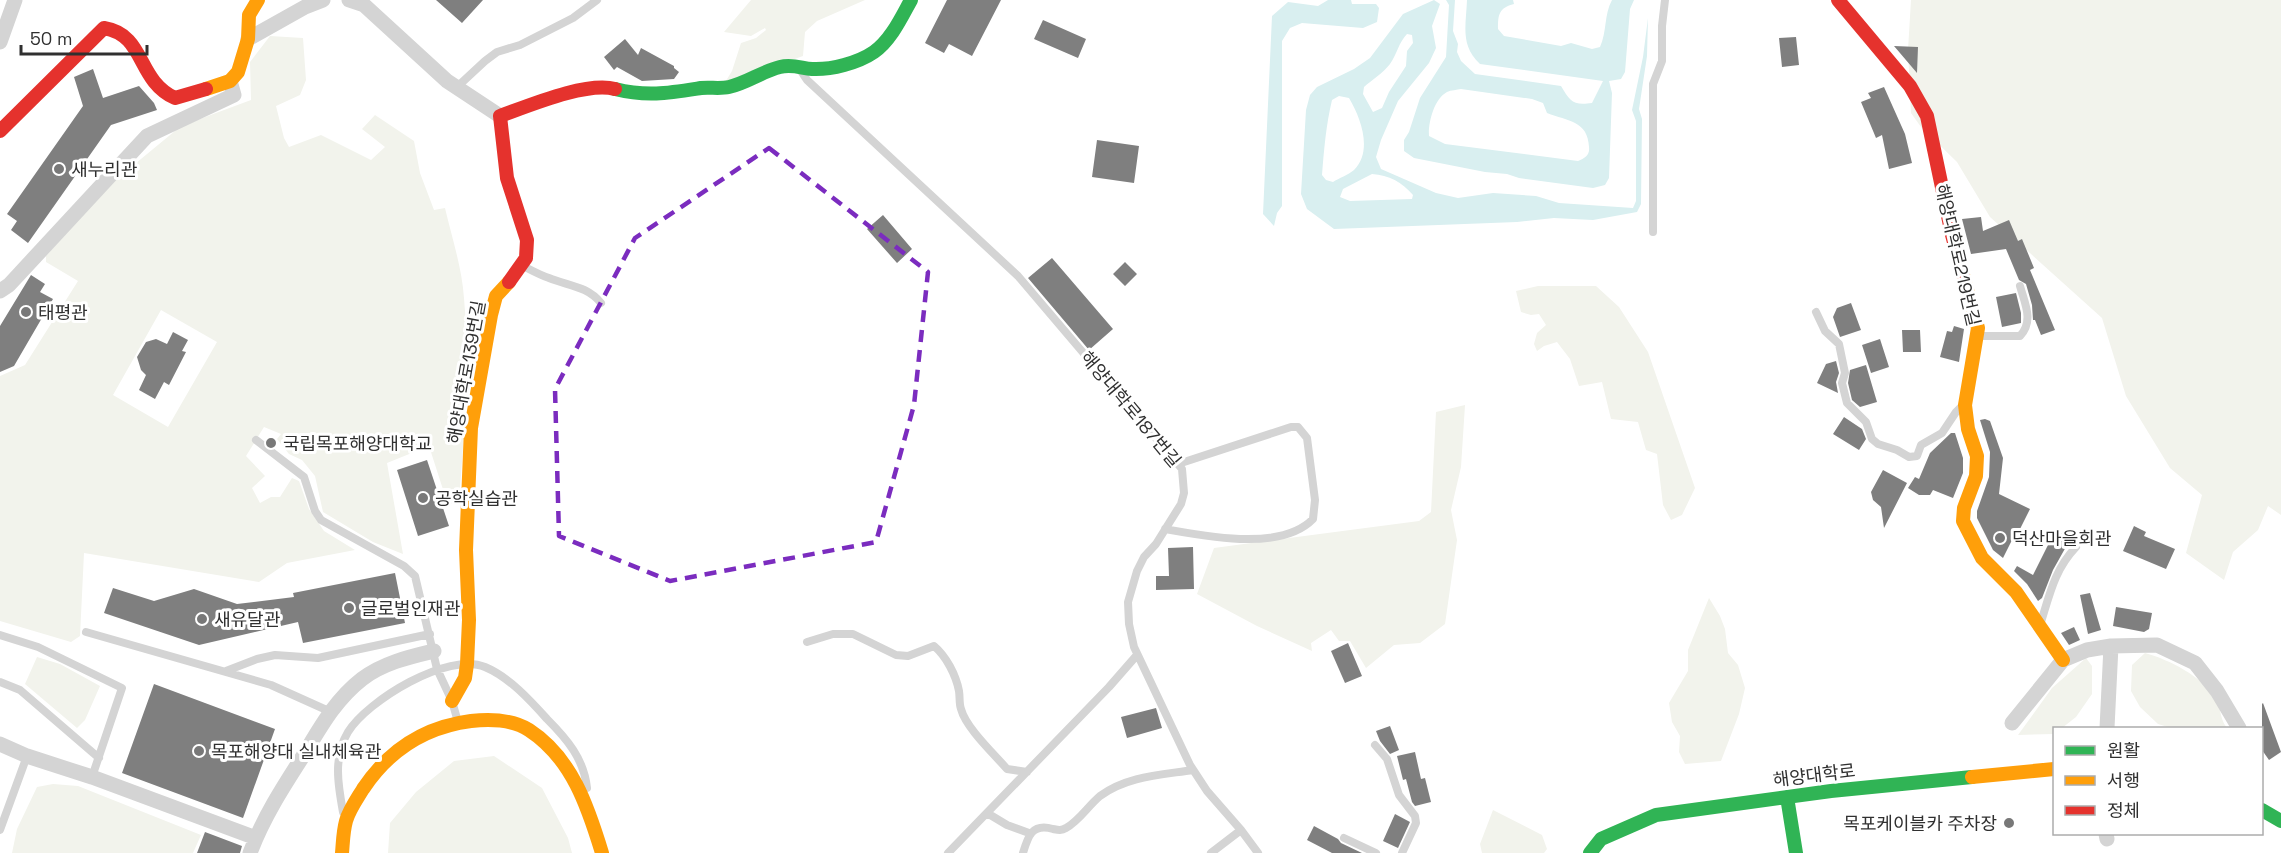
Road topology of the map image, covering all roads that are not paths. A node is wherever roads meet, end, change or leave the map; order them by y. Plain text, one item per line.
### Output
1 (15, 0) edge
2 (258, 0) edge
3 (323, 0) edge
4 (349, 0) edge
5 (597, 0) edge
6 (911, 0) edge
7 (1665, 0) edge
8 (1838, 0) edge
9 (248, 39) junction
10 (0, 42) edge
11 (798, 66) junction
12 (230, 81) junction
13 (457, 87) junction
14 (500, 116) junction
15 (0, 130) edge
16 (1653, 232) dead end
17 (521, 265) junction
18 (2020, 286) dead end
19 (0, 291) edge
20 (601, 303) dead end
21 (1816, 312) dead end
22 (1976, 336) junction
23 (1965, 405) junction
24 (256, 440) dead end
25 (1178, 464) junction
26 (1165, 529) junction
27 (2076, 547) dead end
28 (2039, 626) junction
29 (86, 632) dead end
30 (430, 634) junction
31 (0, 635) edge
32 (807, 642) dead end
33 (2111, 646) junction
34 (434, 651) junction
35 (1137, 655) junction
36 (2063, 660) junction
37 (467, 664) junction
38 (437, 669) junction
39 (226, 671) junction
40 (0, 682) edge
41 (452, 701) junction
42 (331, 712) junction
43 (459, 723) junction
44 (2012, 723) dead end
45 (2107, 727) edge
46 (2238, 727) edge
47 (0, 744) edge
48 (1375, 745) dead end
49 (27, 756) junction
50 (99, 758) junction
51 (2053, 769) edge
52 (1193, 770) junction
53 (1027, 772) junction
54 (92, 777) junction
55 (1787, 797) junction
56 (4, 807) edge
57 (589, 807) junction
58 (2263, 811) edge
59 (987, 813) junction
60 (2281, 821) edge
61 (345, 824) junction
62 (0, 830) edge
63 (1241, 830) junction
64 (1029, 833) junction
65 (256, 838) junction
66 (1344, 838) dead end
67 (250, 853) edge
68 (342, 853) edge
69 (602, 853) edge
70 (948, 853) edge
71 (1023, 853) edge
72 (1211, 853) edge
73 (1258, 853) edge
74 (1376, 853) edge
75 (1402, 853) edge
76 (1590, 853) edge
77 (1796, 853) edge

1 - 10 street
2 - 9 street
3 - 9 street
4 - 13 street
5 - 13 lane
6 - 11 street
7 - 16 lane
8 - 22 street, 해양대학로219번길
9 - 12 street
11 - 14 street
11 - 25 lane, 해양대학로187번길
12 - 15 street
12 - 19 street
13 - 14 street
14 - 17 street
17 - 20 lane
17 - 37 street, 해양대학로139번길
18 - 22 lane
21 - 23 lane
22 - 23 street, 해양대학로219번길
23 - 28 street, 해양대학로219번길
24 - 30 lane
25 - 26 lane, 해양대학로187번길
25 - 26 lane
26 - 35 lane, 해양대학로187번길
27 - 28 lane
28 - 36 street, 해양대학로219번길
29 - 39 lane
30 - 34 lane
30 - 39 lane
31 - 50 lane
32 - 53 lane
33 - 36 street
33 - 45 street
33 - 46 street
34 - 38 lane
34 - 42 street
35 - 52 lane, 해양대학로187번길
35 - 53 lane
36 - 44 street
37 - 38 lane
37 - 41 street, 해양대학로139번길
37 - 57 lane
38 - 41 lane
38 - 61 lane
39 - 42 lane
40 - 50 lane
41 - 43 lane
42 - 65 street
43 - 57 street
43 - 61 street
47 - 49 street
48 - 75 lane
49 - 54 street
49 - 56 lane
50 - 54 lane
51 - 55 street, 해양대학로
52 - 63 lane, 해양대학로187번길
52 - 64 lane
53 - 59 lane
54 - 65 street
55 - 76 street, 해양대학로
55 - 77 street
56 - 62 lane
57 - 69 street
58 - 60 street
59 - 64 lane
59 - 70 lane
61 - 68 street
63 - 72 lane
63 - 73 lane, 해양대학로187번길
64 - 71 lane
65 - 67 street
66 - 74 lane

